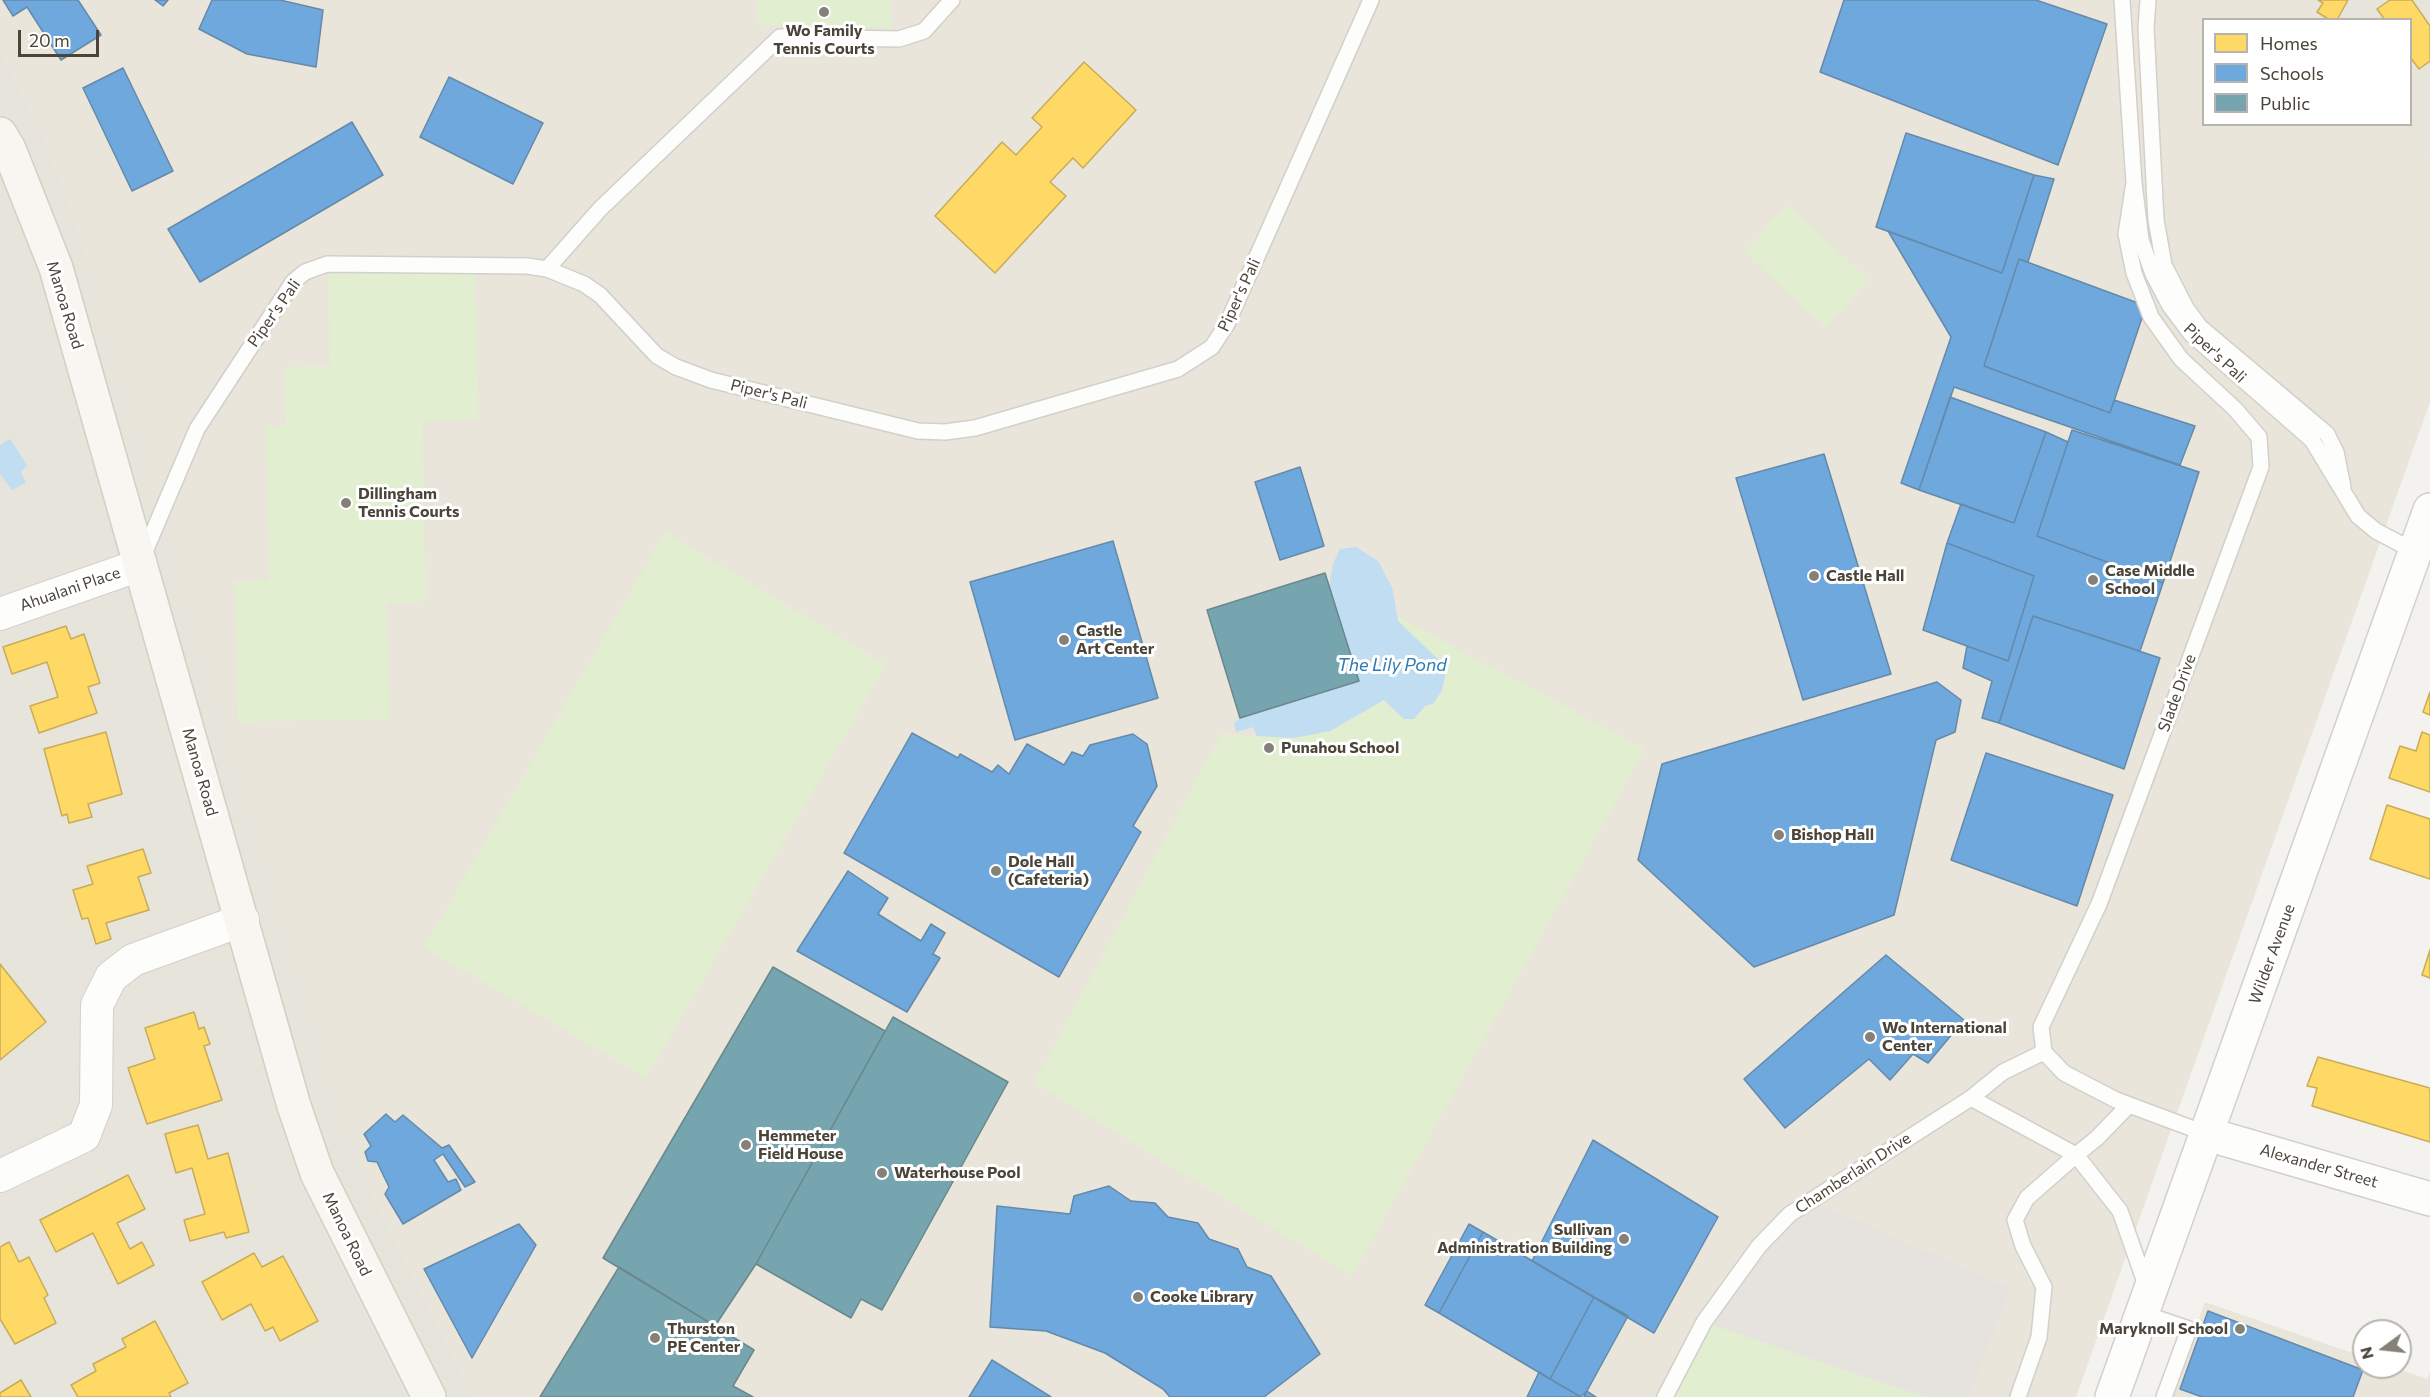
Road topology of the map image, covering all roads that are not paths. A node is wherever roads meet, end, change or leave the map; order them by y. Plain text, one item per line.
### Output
1 (952, 0) edge
2 (1371, 0) edge
3 (2122, 0) edge
4 (2148, 0) edge
5 (0, 134) edge
6 (2134, 183) junction
7 (547, 269) junction
8 (2346, 498) junction
9 (2425, 529) edge
10 (140, 565) junction
11 (0, 614) edge
12 (243, 920) junction
13 (2044, 1052) junction
14 (1971, 1098) junction
15 (2129, 1105) junction
16 (2208, 1134) junction
17 (2076, 1155) junction
18 (0, 1176) edge
19 (2430, 1199) edge
20 (2145, 1303) junction
21 (429, 1397) edge
22 (1665, 1397) edge
23 (2018, 1397) edge
24 (2112, 1397) edge
25 (2164, 1397) edge

1 - 7 lane
2 - 7 lane, Piper's Pali
3 - 6 lane, Piper's Pali
4 - 8 lane, Piper's Pali
5 - 10 main road, Manoa Road
6 - 8 lane, Piper's Pali
6 - 13 lane, Slade Drive
7 - 10 lane, Piper's Pali
8 - 9 lane, Piper's Pali
9 - 16 street, Wilder Avenue
10 - 11 street, Ahualani Place
10 - 12 main road, Manoa Road
12 - 18 street
12 - 21 main road, Manoa Road
13 - 14 lane, Chamberlain Drive
13 - 15 lane
14 - 17 lane
14 - 22 lane, Chamberlain Drive
15 - 16 lane
15 - 17 lane
16 - 19 street, Alexander Street
16 - 20 street, Wilder Avenue
17 - 20 lane
17 - 23 lane
20 - 24 street, Wilder Avenue
20 - 25 lane

